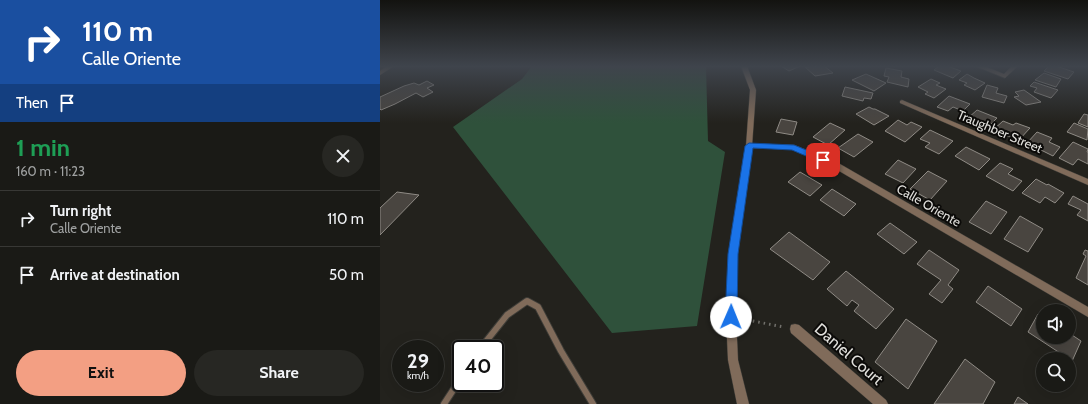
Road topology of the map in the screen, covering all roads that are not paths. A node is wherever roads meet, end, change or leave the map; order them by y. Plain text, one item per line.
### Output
1 (751, 85) edge
2 (902, 102) dead end
3 (749, 146) junction
4 (1088, 182) edge
5 (1088, 312) edge
6 (795, 329) road end
7 (486, 340) edge
8 (452, 392) edge
9 (444, 404) edge
10 (593, 404) edge
11 (743, 404) edge
12 (882, 404) edge

1 - 3 street
2 - 4 street, Traughber Street
3 - 5 street, Calle Oriente
3 - 11 street
6 - 12 street, Daniel Court
7 - 10 lane
8 - 9 lane

